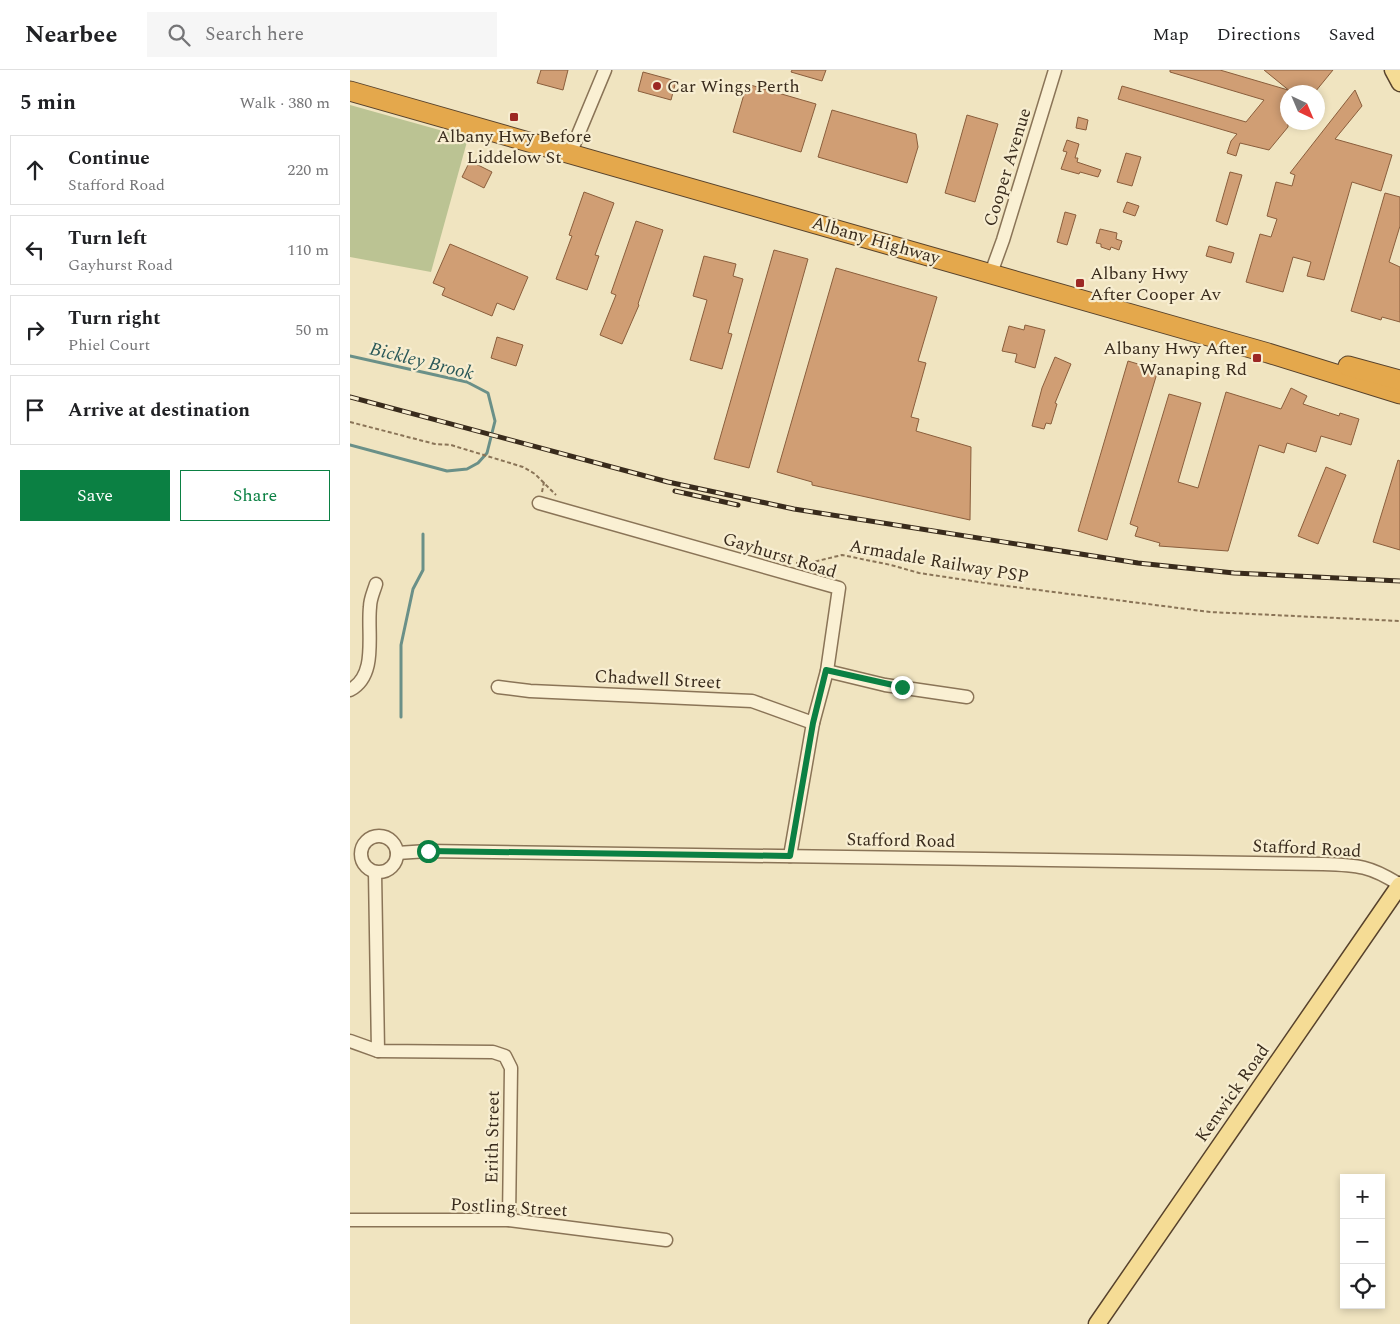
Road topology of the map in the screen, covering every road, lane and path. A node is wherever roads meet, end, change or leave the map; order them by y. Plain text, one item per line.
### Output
1 (605, 70) edge
2 (1055, 70) edge
3 (1393, 70) edge
4 (350, 80) edge
5 (1400, 83) edge
6 (350, 91) edge
7 (572, 149) junction
8 (993, 268) junction
9 (1400, 380) edge
10 (1400, 394) edge
11 (350, 422) edge
12 (558, 497) dead end
13 (539, 503) dead end
14 (792, 562) dead end
15 (376, 584) dead end
16 (1400, 621) edge
17 (826, 670) junction
18 (498, 687) dead end
19 (350, 690) edge
20 (967, 697) dead end
21 (813, 723) junction
22 (356, 851) edge
23 (397, 853) junction
24 (790, 856) junction
25 (375, 872) junction
26 (1400, 885) edge
27 (1400, 902) edge
28 (350, 1041) edge
29 (378, 1051) junction
30 (350, 1220) edge
31 (509, 1220) junction
32 (666, 1240) dead end
33 (1097, 1324) edge
34 (1108, 1324) edge

1 - 7 street
2 - 8 street, Cooper Avenue
3 - 5 main road
4 - 7 highway, Albany Highway
6 - 7 highway, Albany Highway
7 - 8 highway, Albany Highway
8 - 9 highway, Albany Highway
8 - 10 highway, Albany Highway
11 - 12 path
13 - 17 street, Gayhurst Road
14 - 16 path, Armadale Railway PSP
15 - 19 street
17 - 20 street
17 - 21 street, Gayhurst Road
18 - 21 street, Chadwell Street
21 - 24 street, Gayhurst Road
22 - 23 street
22 - 25 street
23 - 24 street, Stafford Road
23 - 25 street
24 - 26 street, Stafford Road
25 - 29 street
26 - 33 main road, Kenwick Road
27 - 34 main road, Kenwick Road
28 - 29 street
29 - 31 street, Erith Street
30 - 31 street, Postling Street
31 - 32 street, Postling Street

